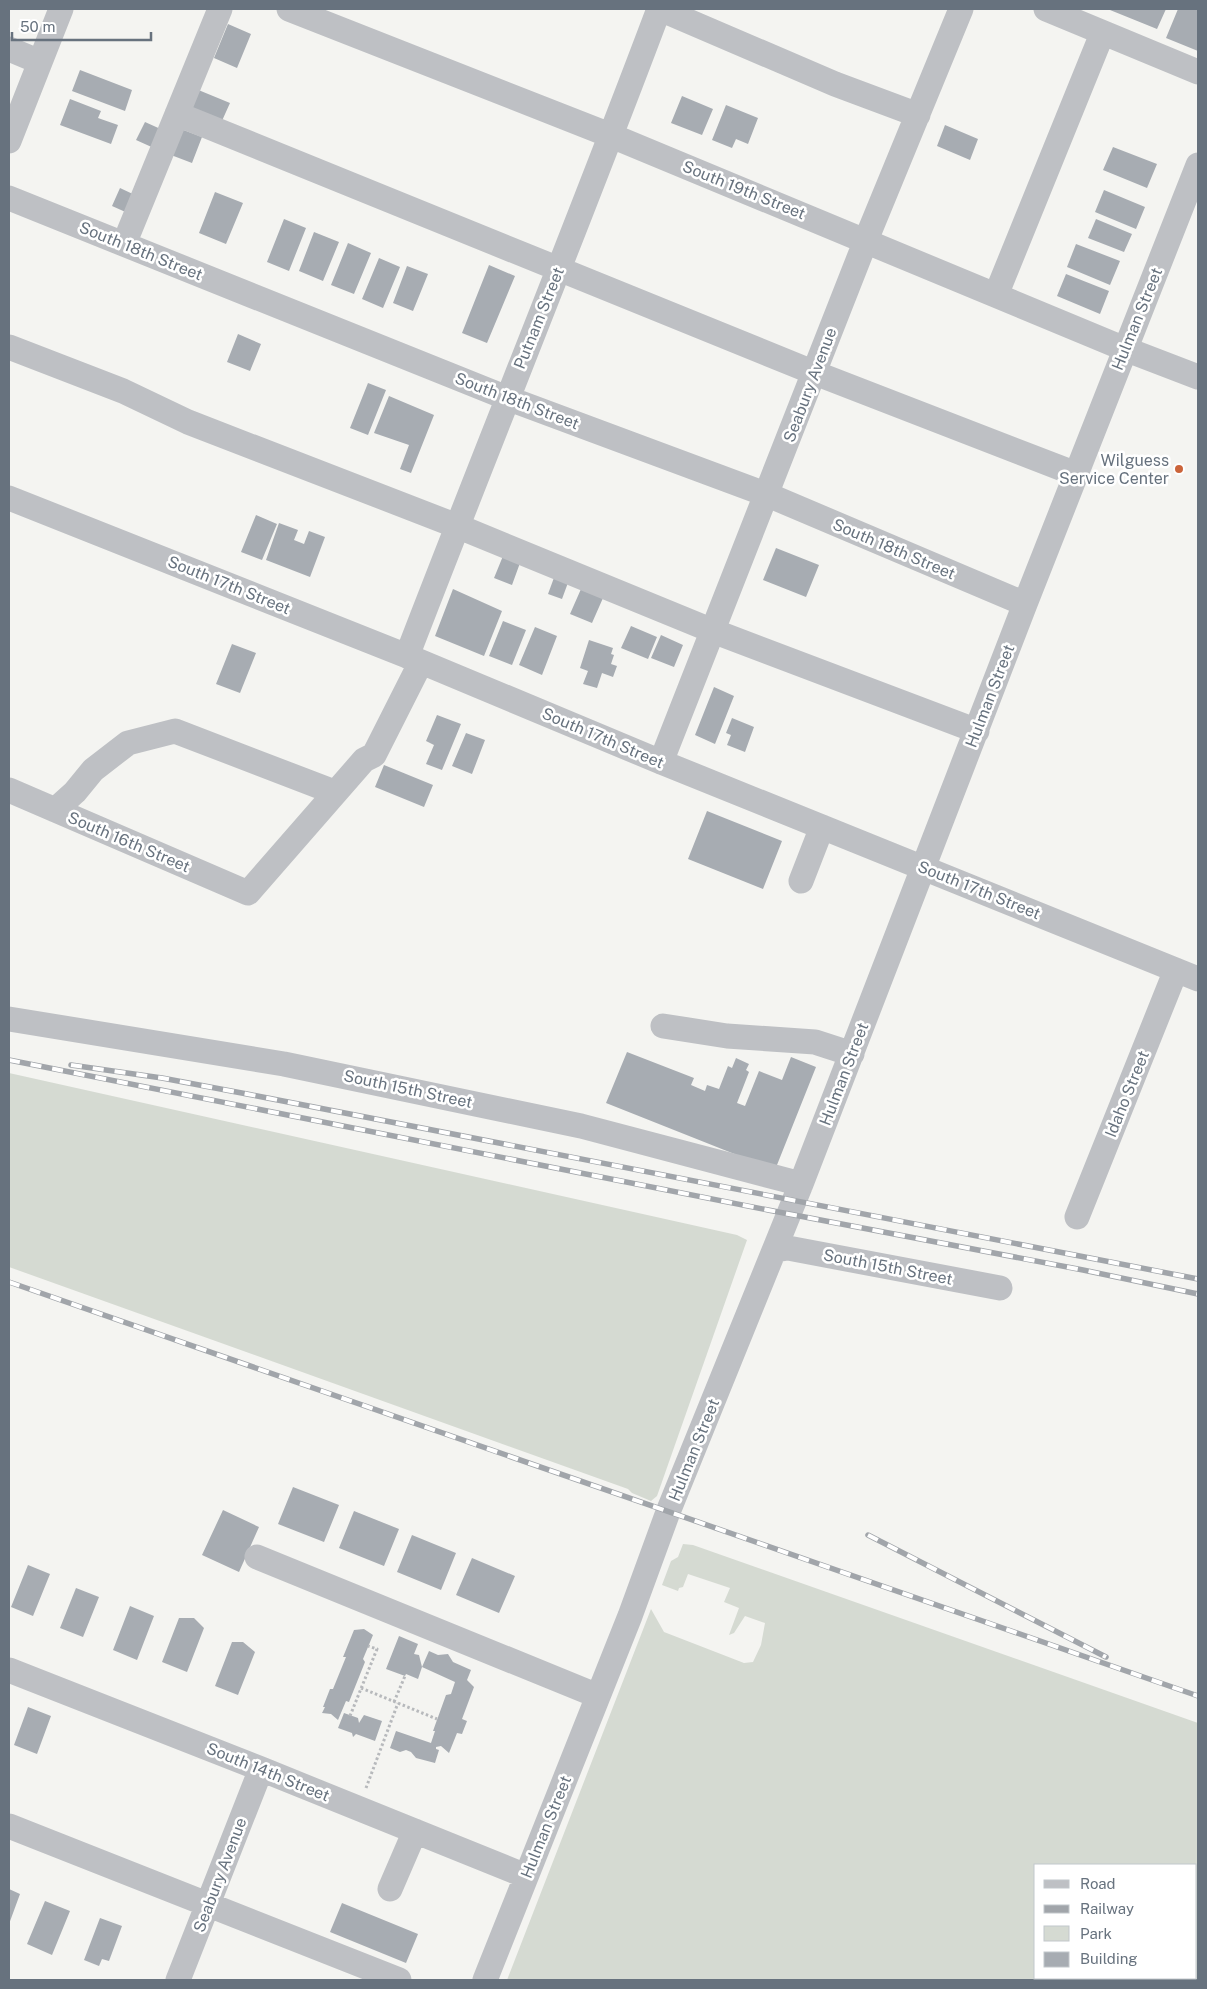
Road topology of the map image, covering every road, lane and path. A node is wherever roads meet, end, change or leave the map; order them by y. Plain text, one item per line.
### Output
1 (61, 9) edge
2 (220, 9) edge
3 (288, 9) edge
4 (660, 9) edge
5 (961, 9) edge
6 (1046, 9) edge
7 (1102, 34) junction
8 (9, 49) edge
9 (40, 62) junction
10 (1198, 72) edge
11 (177, 114) junction
12 (918, 116) junction
13 (612, 136) junction
14 (9, 141) edge
15 (1198, 165) edge
16 (9, 198) edge
17 (866, 240) junction
18 (124, 244) junction
19 (558, 270) junction
20 (996, 295) junction
21 (9, 347) edge
22 (1126, 349) junction
23 (815, 373) junction
24 (1198, 377) edge
25 (507, 398) junction
26 (1076, 474) junction
27 (768, 495) junction
28 (9, 498) edge
29 (457, 526) junction
30 (1025, 604) junction
31 (713, 631) junction
32 (414, 659) junction
33 (977, 731) junction
34 (661, 762) junction
35 (9, 790) edge
36 (334, 792) junction
37 (55, 810) junction
38 (822, 827) junction
39 (924, 868) junction
40 (801, 881) dead end
41 (248, 893) joint
42 (1187, 975) edge
43 (9, 1019) edge
44 (663, 1026) dead end
45 (852, 1054) junction
46 (801, 1184) junction
47 (1077, 1217) dead end
48 (775, 1250) junction
49 (1000, 1288) dead end
50 (257, 1557) dead end
51 (368, 1646) dead end
52 (9, 1670) edge
53 (405, 1676) dead end
54 (361, 1688) junction
55 (598, 1696) junction
56 (396, 1702) junction
57 (350, 1716) dead end
58 (437, 1719) dead end
59 (261, 1769) junction
60 (366, 1788) dead end
61 (9, 1826) edge
62 (415, 1831) junction
63 (526, 1876) junction
64 (390, 1889) dead end
65 (207, 1906) junction
66 (178, 1980) edge
67 (398, 1980) edge
68 (485, 1980) edge

1 - 9 street
2 - 11 street
3 - 13 street, South 19th Street
4 - 12 street
4 - 13 street, Putnam Street
5 - 12 street, Seabury Avenue
6 - 7 street
7 - 10 street
7 - 20 street
8 - 9 street
9 - 14 street
11 - 18 street
11 - 19 street
12 - 17 street, Seabury Avenue
13 - 17 street, South 19th Street
13 - 19 street, Putnam Street
15 - 22 street, Hulman Street
16 - 18 street, South 18th Street
17 - 20 street, South 19th Street
17 - 23 street, Seabury Avenue
18 - 25 street, South 18th Street
19 - 23 street
19 - 25 street, Putnam Street
20 - 22 street, South 19th Street
21 - 29 street
22 - 24 street, South 19th Street
22 - 26 street, Hulman Street
23 - 26 street
23 - 27 street, Seabury Avenue
25 - 27 street, South 18th Street
25 - 29 street, Putnam Street
26 - 30 street, Hulman Street
27 - 30 street, South 18th Street
27 - 31 street, Seabury Avenue
28 - 32 street, South 17th Street
29 - 31 street
29 - 32 street, Putnam Street
30 - 33 street, Hulman Street
31 - 33 street
31 - 34 street, Seabury Avenue
32 - 34 street, South 17th Street
32 - 36 street, Putnam Street
33 - 39 street, Hulman Street
34 - 38 street, South 17th Street
35 - 37 street, South 16th Street
36 - 37 street
36 - 41 street, Putnam Street
37 - 41 street, South 16th Street
38 - 39 street, South 17th Street
38 - 40 street
39 - 42 street, South 17th Street
39 - 45 street, Hulman Street
42 - 47 street, Idaho Street
43 - 46 street, South 15th Street
44 - 45 street
45 - 46 street, Hulman Street
46 - 48 street, Hulman Street
48 - 49 street, South 15th Street
48 - 55 street, Hulman Street
50 - 55 street
51 - 54 path
52 - 59 street, South 14th Street
53 - 56 path
54 - 56 path
54 - 57 path
55 - 63 street, Hulman Street
56 - 58 path
56 - 60 path
59 - 62 street, South 14th Street
59 - 65 street, Seabury Avenue
61 - 65 street
62 - 63 street, South 14th Street
62 - 64 street
63 - 68 street, Hulman Street
65 - 66 street, Seabury Avenue
65 - 67 street

